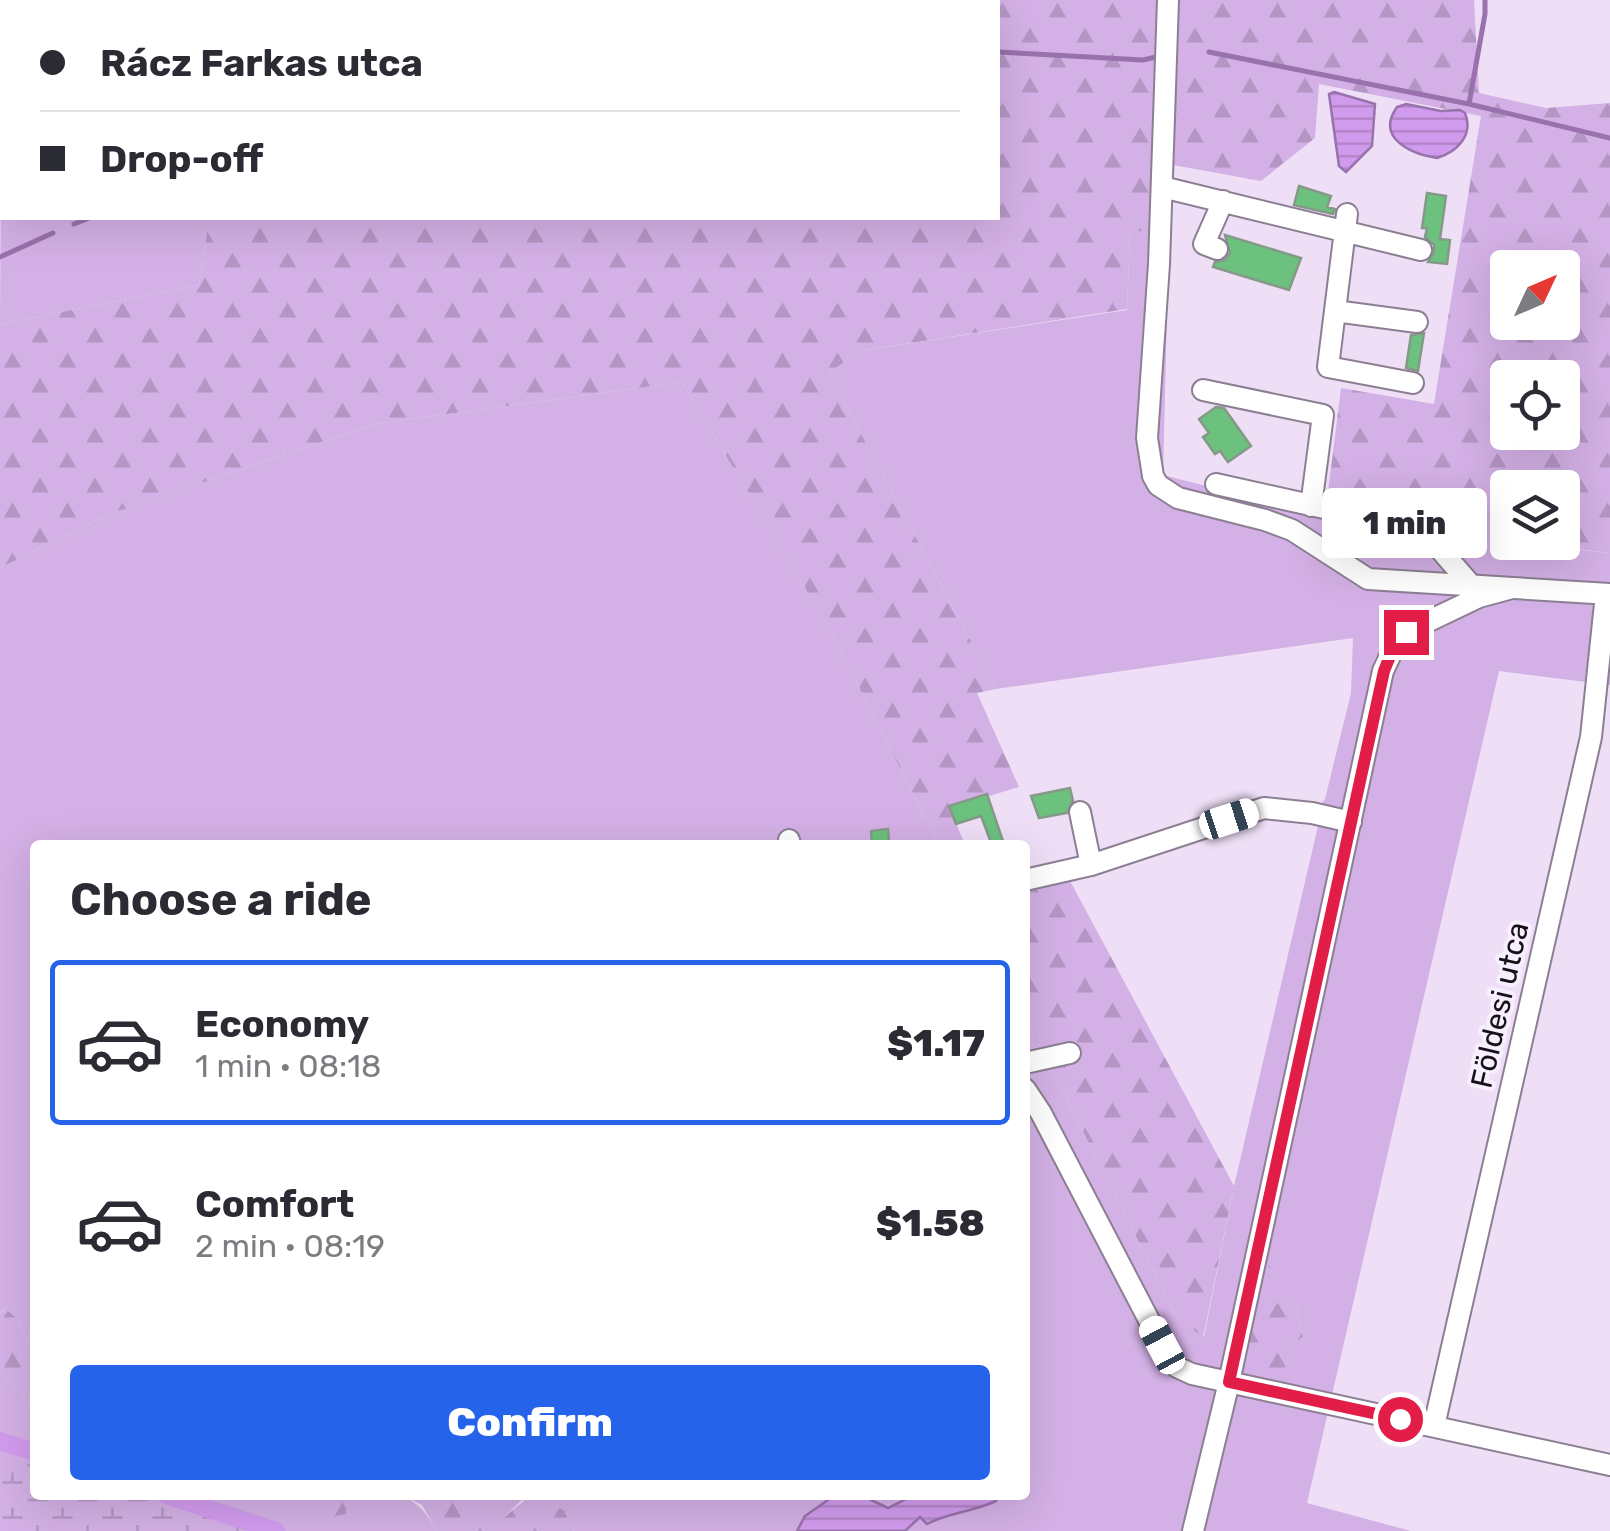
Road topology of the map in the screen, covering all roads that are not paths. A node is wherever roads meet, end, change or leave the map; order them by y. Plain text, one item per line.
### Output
1 (1168, 0) edge
2 (1162, 187) junction
3 (1222, 200) junction
4 (1346, 223) junction
5 (1217, 250) dead end
6 (1421, 250) dead end
7 (1335, 311) junction
8 (1417, 322) dead end
9 (1413, 384) dead end
10 (1203, 390) dead end
11 (1216, 484) dead end
12 (1311, 506) junction
13 (1471, 585) junction
14 (1512, 588) junction
15 (1608, 594) edge
16 (1600, 737) edge
17 (1080, 812) dead end
18 (1351, 822) junction
19 (1090, 865) junction
20 (1030, 879) edge
21 (1070, 1054) dead end
22 (1030, 1061) edge
23 (1030, 1096) edge
24 (1229, 1382) junction
25 (1434, 1426) junction
26 (1610, 1466) edge
27 (1193, 1531) edge

1 - 2 street
2 - 3 street
2 - 13 street
3 - 4 street
3 - 5 street
4 - 6 street
4 - 7 street
7 - 8 street
7 - 9 street
10 - 12 street
11 - 12 street
12 - 13 street
13 - 14 street
14 - 15 street
14 - 18 street
15 - 16 street, Földesi utca
16 - 25 street, Földesi utca
17 - 19 street
18 - 19 street
18 - 24 street
19 - 20 street
21 - 22 street
23 - 24 street
24 - 25 street
24 - 27 street
25 - 26 street

